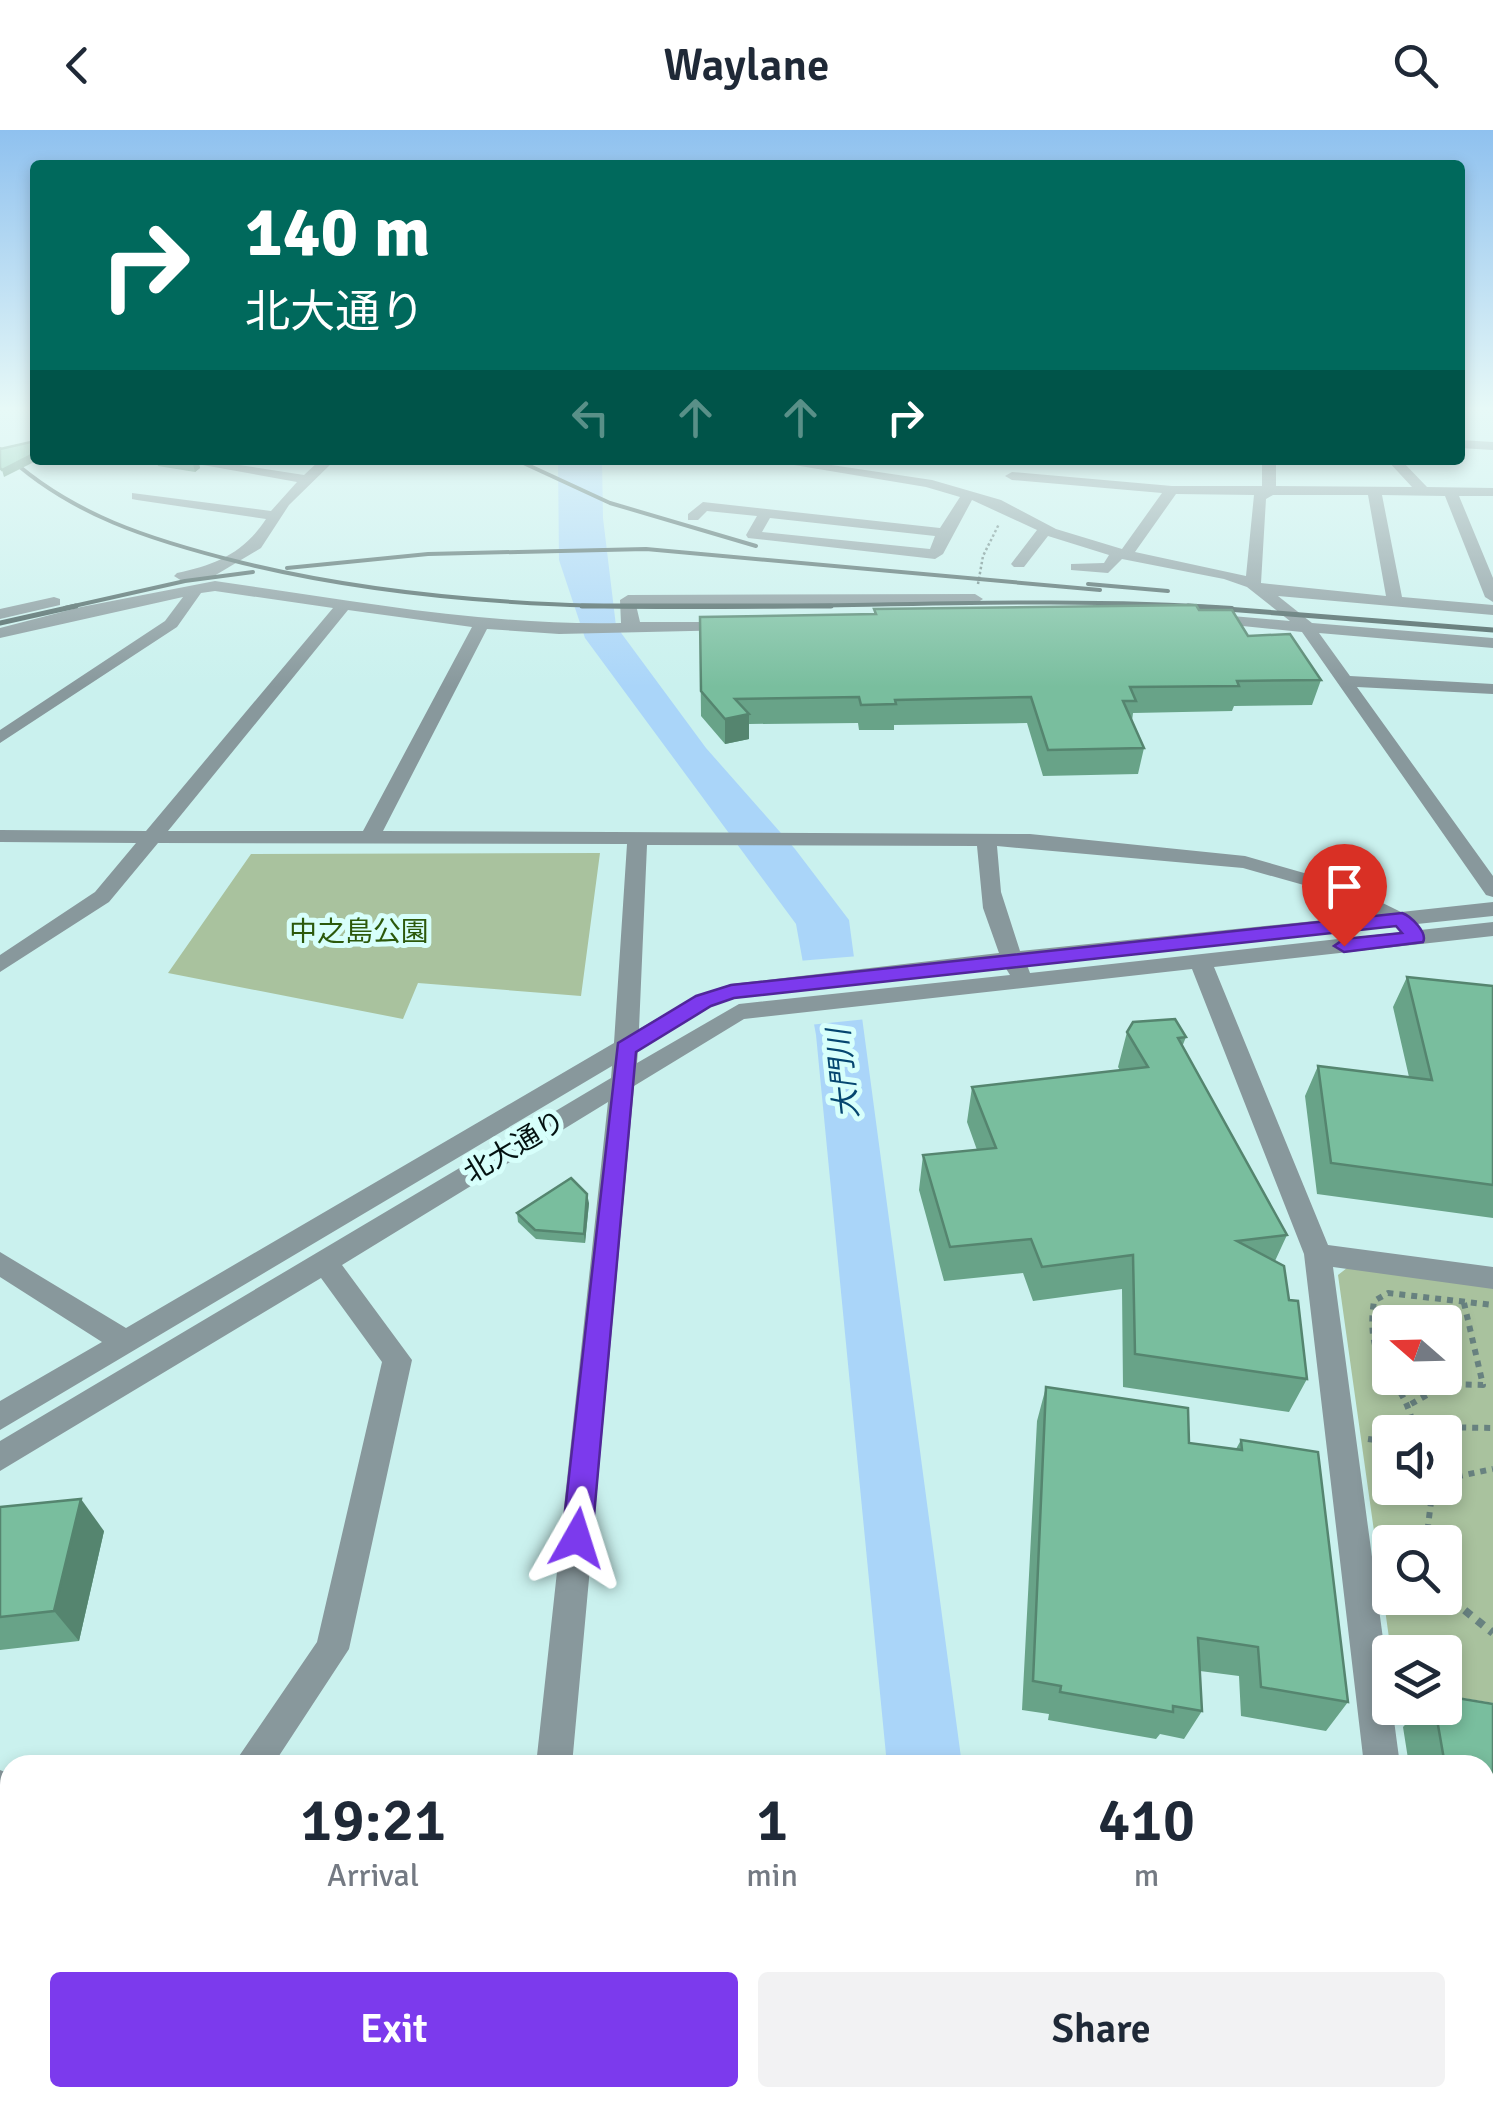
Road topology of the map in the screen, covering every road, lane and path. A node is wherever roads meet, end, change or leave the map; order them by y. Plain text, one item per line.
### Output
1 (187, 503) edge
2 (284, 503) edge
3 (963, 503) edge
4 (996, 503) edge
5 (1162, 503) edge
6 (1259, 503) edge
7 (1376, 503) edge
8 (1455, 503) edge
9 (1012, 512) junction
10 (766, 513) junction
11 (275, 516) junction
12 (693, 516) dead end
13 (1045, 529) junction
14 (944, 532) junction
15 (1122, 554) junction
16 (1017, 562) dead end
17 (1076, 568) dead end
18 (212, 580) junction
19 (1256, 587) junction
20 (195, 591) junction
21 (1493, 598) edge
22 (1395, 602) junction
23 (344, 605) junction
24 (976, 608) junction
25 (1493, 610) edge
26 (0, 614) edge
27 (937, 618) edge
28 (1182, 618) edge
29 (41, 623) junction
30 (482, 624) junction
31 (758, 624) edge
32 (1304, 625) junction
33 (635, 629) junction
34 (0, 633) edge
35 (1493, 643) edge
36 (0, 650) edge
37 (1346, 681) junction
38 (1493, 690) edge
39 (0, 738) edge
40 (0, 836) edge
41 (150, 836) junction
42 (370, 838) junction
43 (638, 840) junction
44 (987, 840) junction
45 (1493, 891) edge
46 (1491, 923) edge
47 (1409, 928) junction
48 (1493, 954) edge
49 (1200, 962) junction
50 (0, 965) edge
51 (1018, 971) junction
52 (795, 994) junction
53 (626, 1048) junction
54 (621, 1082) junction
55 (1318, 1254) junction
56 (323, 1260) junction
57 (0, 1263) edge
58 (1456, 1273) junction
59 (1493, 1278) edge
60 (1464, 1303) junction
61 (1493, 1305) edge
62 (127, 1343) junction
63 (1484, 1385) junction
64 (1493, 1388) edge
65 (1411, 1404) junction
66 (1412, 1415) edge
67 (0, 1417) edge
68 (1462, 1427) edge
69 (1493, 1428) edge
70 (0, 1457) edge
71 (1493, 1469) edge
72 (1462, 1475) edge
73 (1462, 1608) edge
74 (1493, 1633) edge
75 (1373, 1635) edge
76 (1382, 1725) edge
77 (258, 1755) edge
78 (555, 1755) edge
79 (1382, 1755) edge

1 - 11 street
2 - 11 street
3 - 14 street
4 - 9 street
5 - 15 street
6 - 19 street
7 - 22 street
8 - 21 street
9 - 13 street
9 - 24 path
10 - 12 street
10 - 14 street
10 - 14 street
11 - 18 street
13 - 15 street
13 - 16 street
15 - 17 street
15 - 19 street
18 - 20 street
18 - 23 street
18 - 26 street
19 - 22 street
19 - 32 street
20 - 29 street
20 - 39 street
22 - 25 street
23 - 30 street
23 - 41 street
24 - 27 street
24 - 33 street
28 - 32 street
29 - 34 street
29 - 36 street
30 - 33 street
30 - 42 street
31 - 33 street
32 - 35 street
32 - 37 street
37 - 38 street
37 - 45 street
40 - 41 street
41 - 42 street
41 - 50 street
42 - 43 street
43 - 44 street
43 - 53 street
44 - 47 street
44 - 51 street
46 - 47 street, 北大通り
46 - 48 street
47 - 49 street, 北大通り
47 - 51 street, 北大通り
49 - 51 street, 北大通り
49 - 55 street
51 - 52 street, 北大通り
52 - 53 street, 北大通り
52 - 54 street, 北大通り
53 - 54 street
53 - 62 street, 北大通り
54 - 56 street, 北大通り
54 - 78 street
55 - 58 street
55 - 75 street
56 - 70 street, 北大通り
56 - 77 street
57 - 62 street
58 - 59 street
58 - 60 path
60 - 61 path
60 - 63 path
60 - 65 path
62 - 67 street, 北大通り
63 - 64 path
63 - 65 path
65 - 66 path
68 - 69 path
71 - 72 path
73 - 74 path
76 - 79 street

